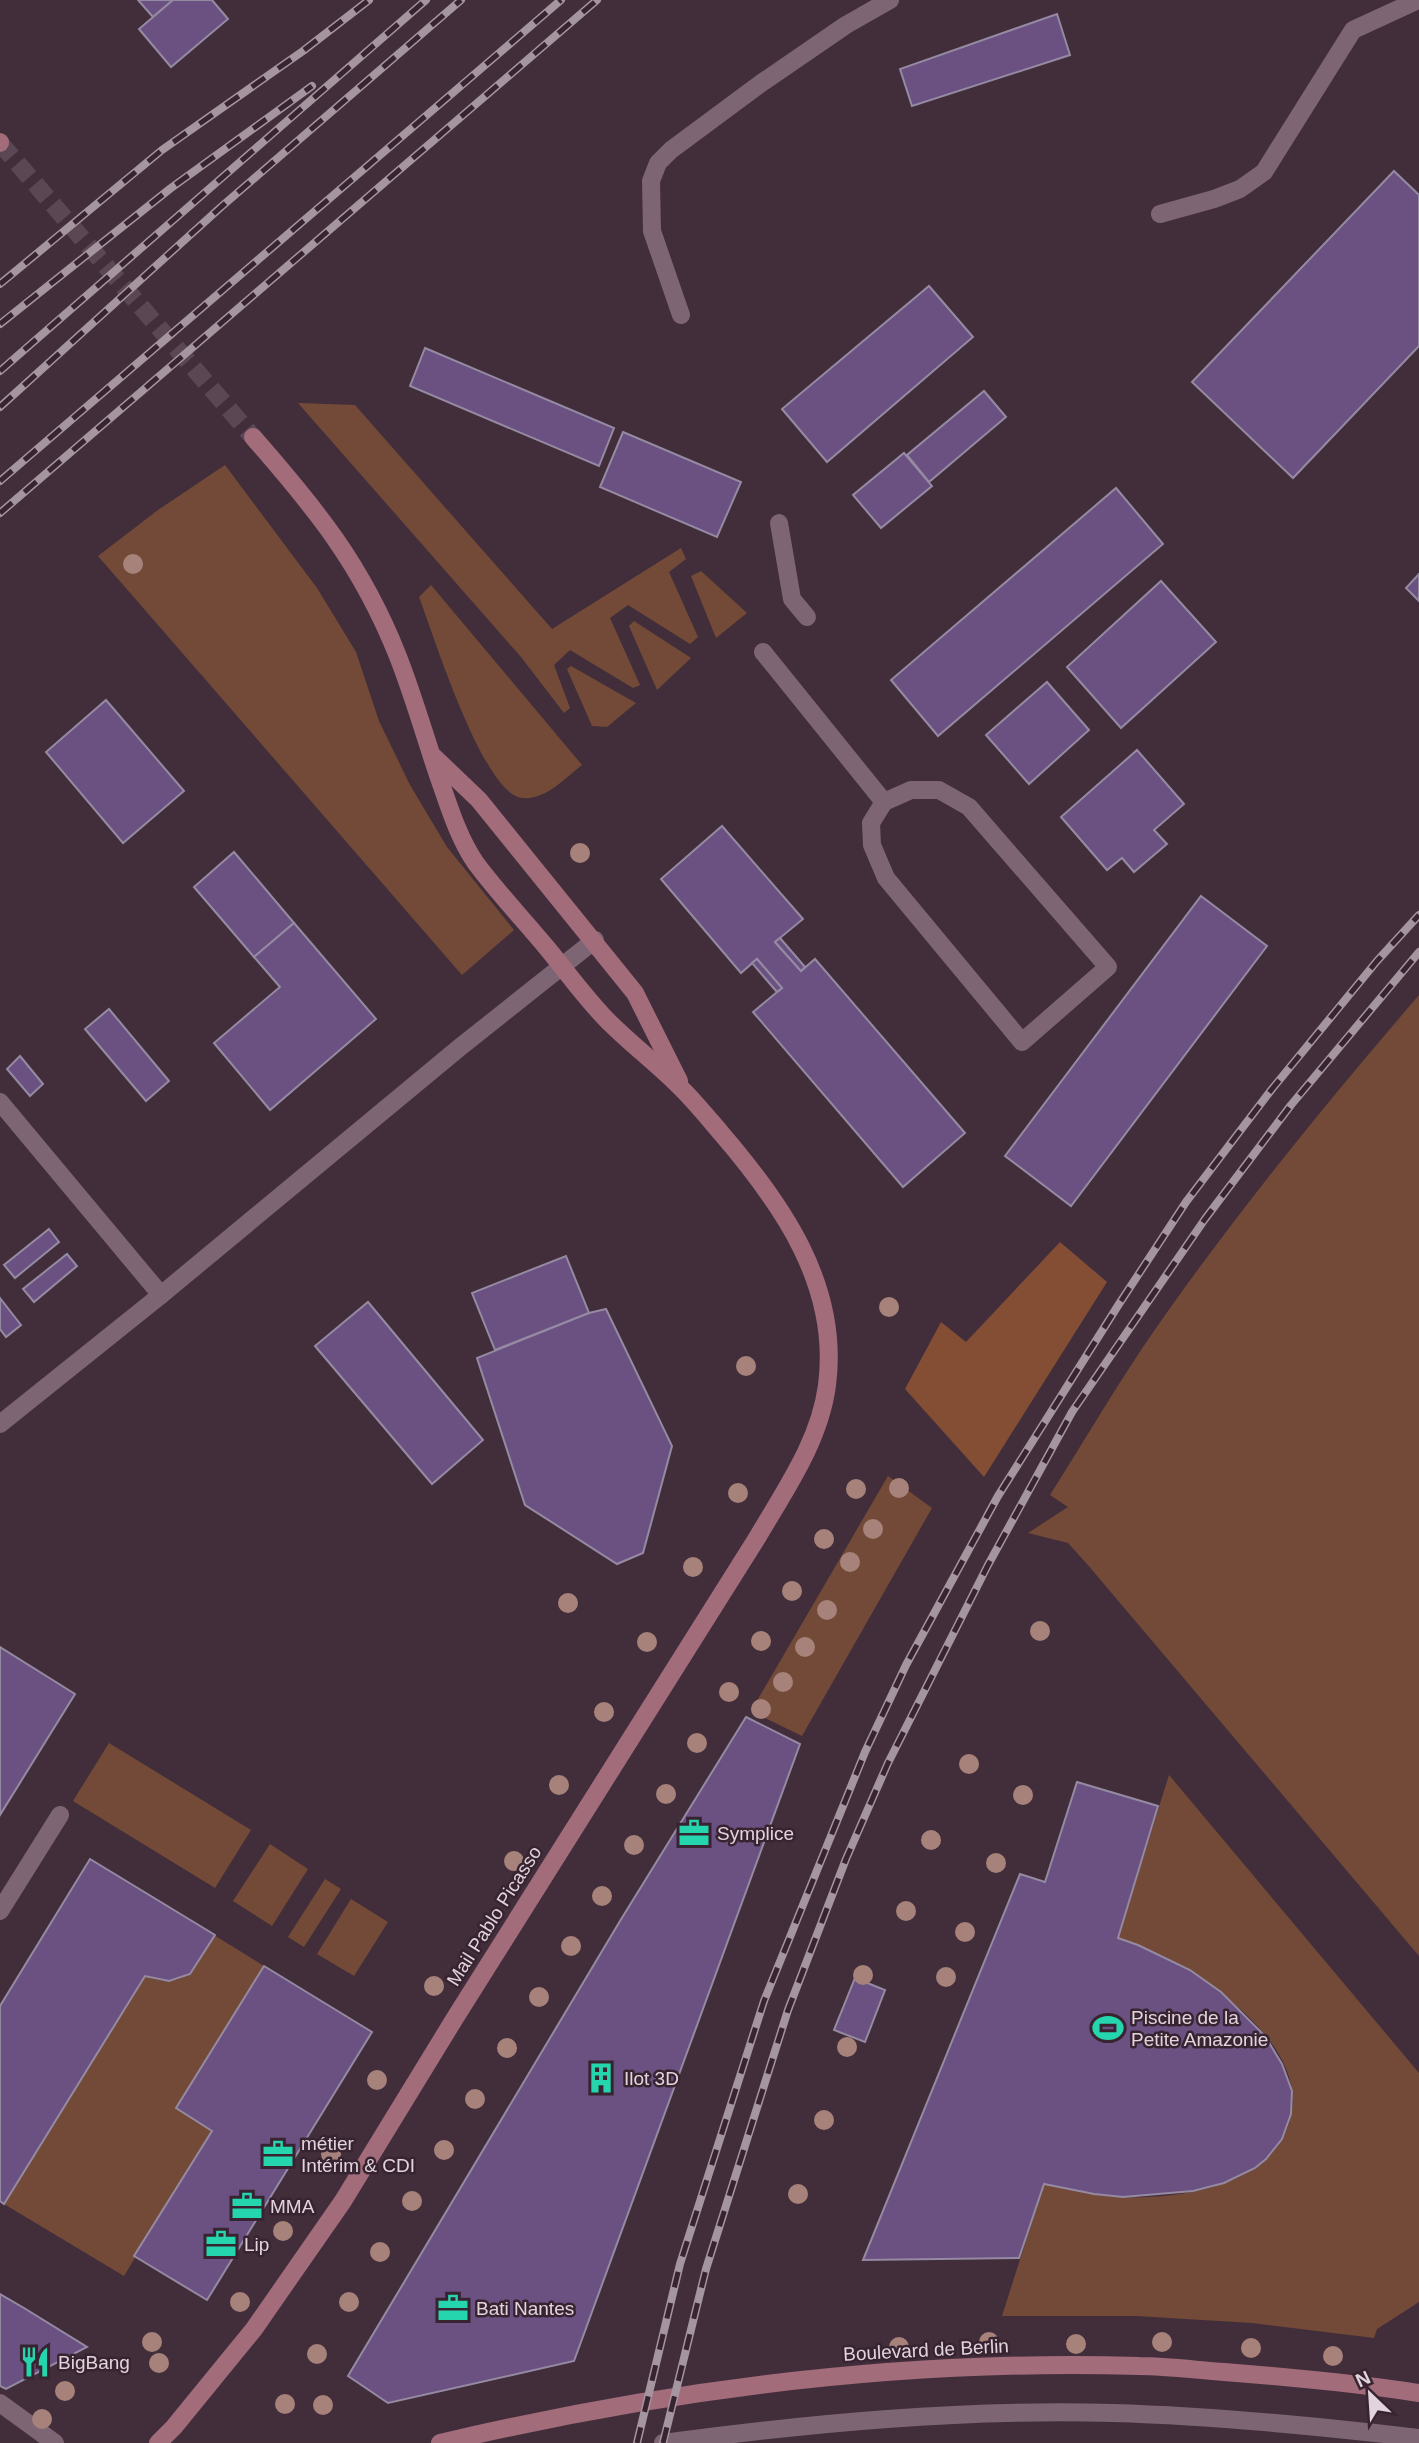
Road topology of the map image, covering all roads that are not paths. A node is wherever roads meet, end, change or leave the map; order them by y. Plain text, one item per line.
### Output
1 (890, 0) edge
2 (1418, 0) edge
3 (1160, 214) dead end
4 (681, 315) dead end
5 (253, 437) tunnel mouth
6 (779, 523) dead end
7 (807, 617) dead end
8 (763, 652) dead end
9 (431, 755) junction
10 (884, 802) junction
11 (595, 940) junction
12 (562, 966) junction
13 (684, 1090) junction
14 (0, 1102) edge
15 (161, 1295) junction
16 (0, 1424) edge
17 (60, 1815) dead end
18 (0, 1911) edge
19 (1419, 2393) edge
20 (0, 2403) edge
21 (1419, 2438) edge
22 (55, 2443) edge
23 (158, 2443) edge
24 (440, 2443) edge
25 (663, 2443) edge

1 - 4 street
2 - 3 street
5 - 9 street
6 - 7 street
8 - 10 street
9 - 11 street
9 - 12 street
10 - 10 street
11 - 12 street
11 - 13 street
12 - 13 street
12 - 15 street
13 - 23 street, Mail Pablo Picasso
14 - 15 street
15 - 16 street
17 - 18 street
19 - 24 street, Boulevard de Berlin
20 - 22 street
21 - 25 street

